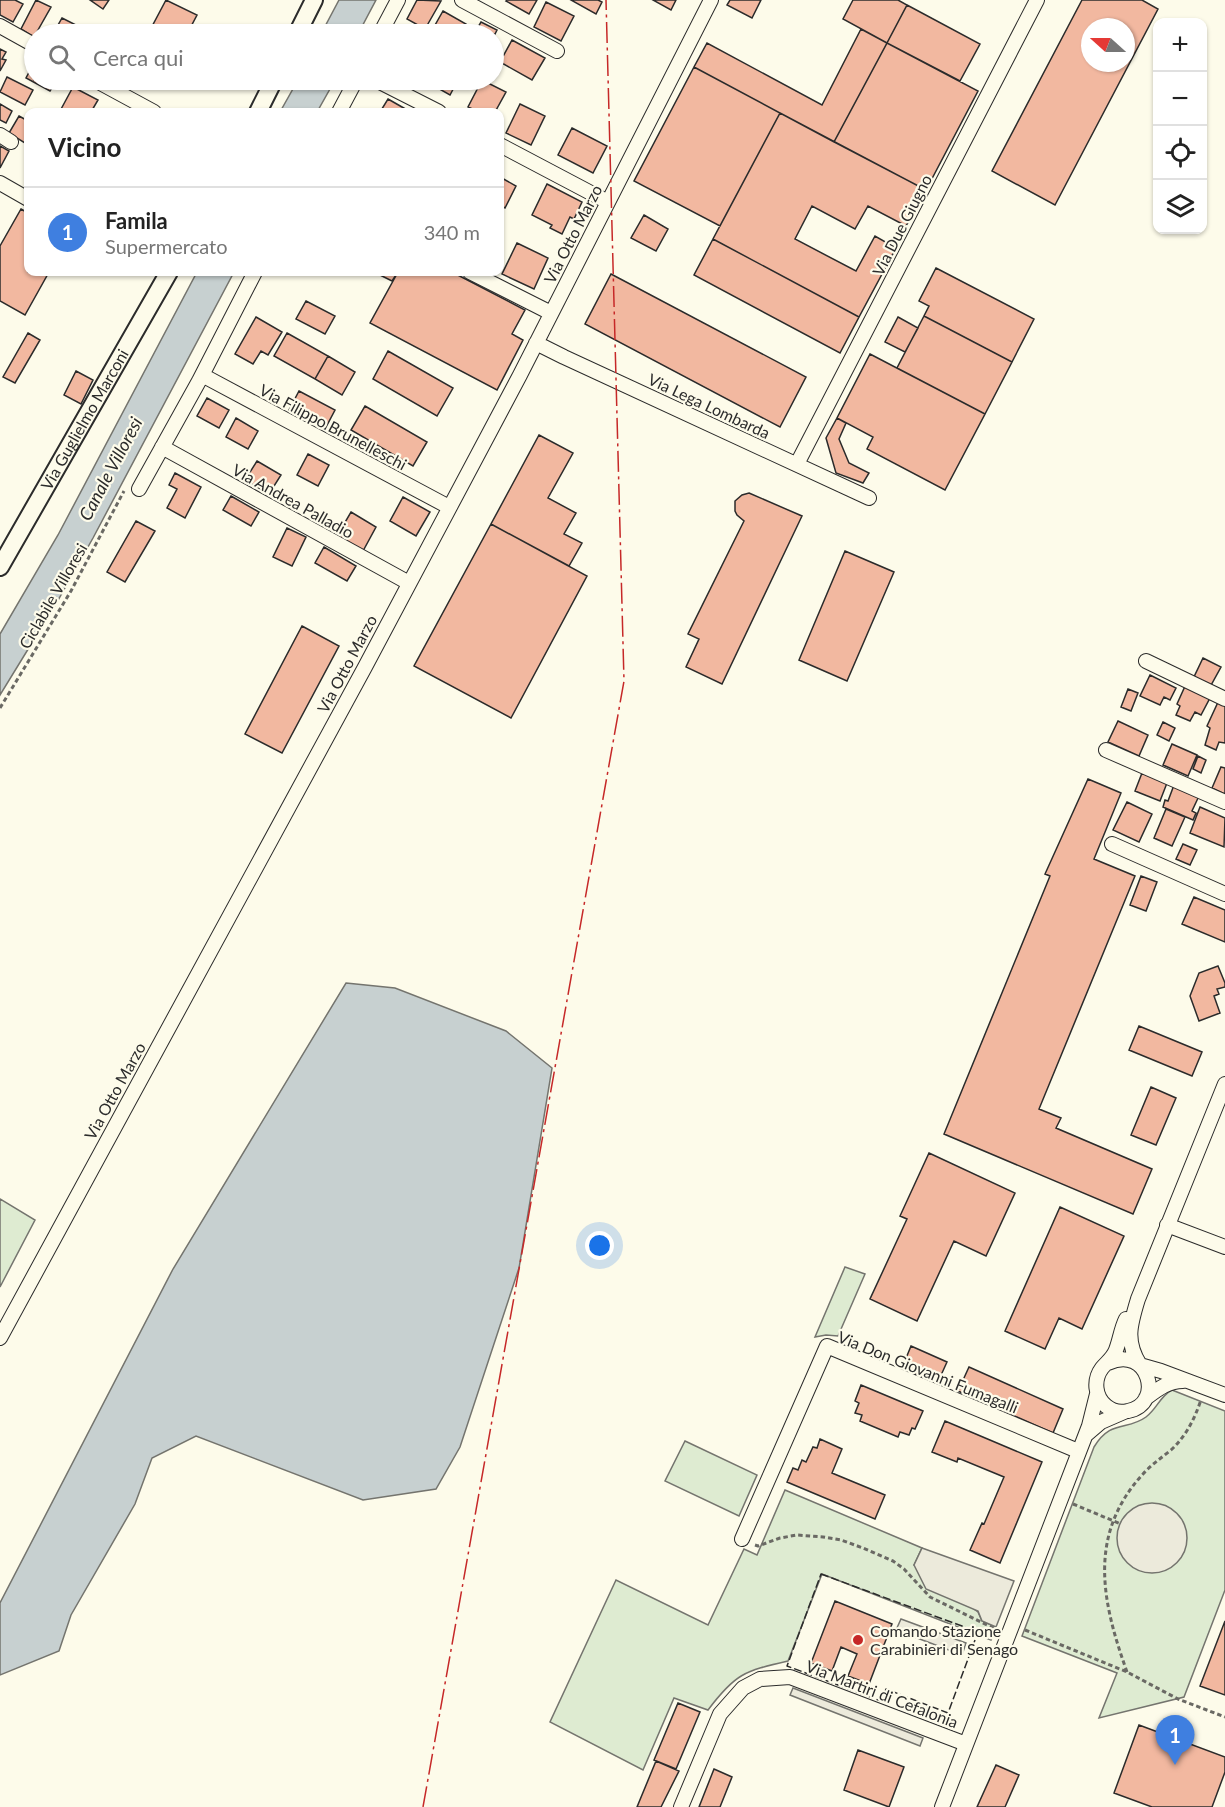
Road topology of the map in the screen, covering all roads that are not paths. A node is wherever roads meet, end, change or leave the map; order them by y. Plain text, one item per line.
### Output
1 (314, 0) edge
2 (398, 0) edge
3 (462, 0) edge
4 (711, 0) edge
5 (1037, 0) edge
6 (302, 24) edge
7 (385, 24) edge
8 (0, 26) edge
9 (24, 39) edge
10 (557, 51) dead end
11 (113, 90) edge
12 (269, 90) edge
13 (351, 90) edge
14 (396, 90) edge
15 (147, 108) edge
16 (260, 108) edge
17 (341, 108) edge
18 (431, 108) edge
19 (504, 147) edge
20 (0, 183) edge
21 (24, 197) edge
22 (609, 202) junction
23 (162, 276) edge
24 (253, 276) edge
25 (478, 276) edge
26 (551, 313) junction
27 (536, 343) junction
28 (202, 375) junction
29 (162, 447) junction
30 (797, 464) junction
31 (134, 486) road end
32 (869, 498) dead end
33 (449, 507) junction
34 (0, 567) edge
35 (409, 583) junction
36 (1146, 661) dead end
37 (1225, 699) edge
38 (1106, 750) dead end
39 (1225, 802) edge
40 (1112, 843) dead end
41 (1225, 894) edge
42 (1225, 1084) edge
43 (1167, 1225) junction
44 (1225, 1247) edge
45 (1138, 1299) junction
46 (0, 1338) edge
47 (1108, 1363) junction
48 (1140, 1365) junction
49 (1188, 1382) junction
50 (1097, 1394) junction
51 (1225, 1395) edge
52 (1146, 1398) junction
53 (1125, 1412) junction
54 (1081, 1444) junction
55 (742, 1539) road end
56 (966, 1744) junction
57 (681, 1807) edge
58 (942, 1807) edge

1 - 6 street
2 - 7 street
3 - 10 street
4 - 22 street, Via Otto Marzo
5 - 30 street, Via Due Giugno
8 - 9 street
11 - 15 street
12 - 16 street
13 - 17 street
14 - 18 street
19 - 22 street
20 - 21 street
22 - 26 street, Via Otto Marzo
23 - 34 street, Via Guglielmo Marconi
24 - 28 street
25 - 26 street
26 - 27 street, Via Otto Marzo
27 - 30 street, Via Lega Lombarda
27 - 33 street, Via Otto Marzo
28 - 29 street
28 - 33 street, Via Filippo Brunelleschi
29 - 31 street
29 - 35 street, Via Andrea Palladio
30 - 32 street, Via Lega Lombarda
33 - 35 street, Via Otto Marzo
35 - 46 street, Via Otto Marzo
36 - 37 street
38 - 39 street
40 - 41 street
42 - 43 street
43 - 44 street
43 - 45 street
45 - 47 street
45 - 48 street
47 - 48 street
47 - 50 street
48 - 49 street
48 - 52 street
49 - 51 street
49 - 52 street
50 - 53 street
50 - 54 street
52 - 53 street
53 - 54 street
54 - 55 street, Via Don Giovanni Fumagalli
54 - 56 street
56 - 57 street, Via Martiri di Cefalonia
56 - 58 street

